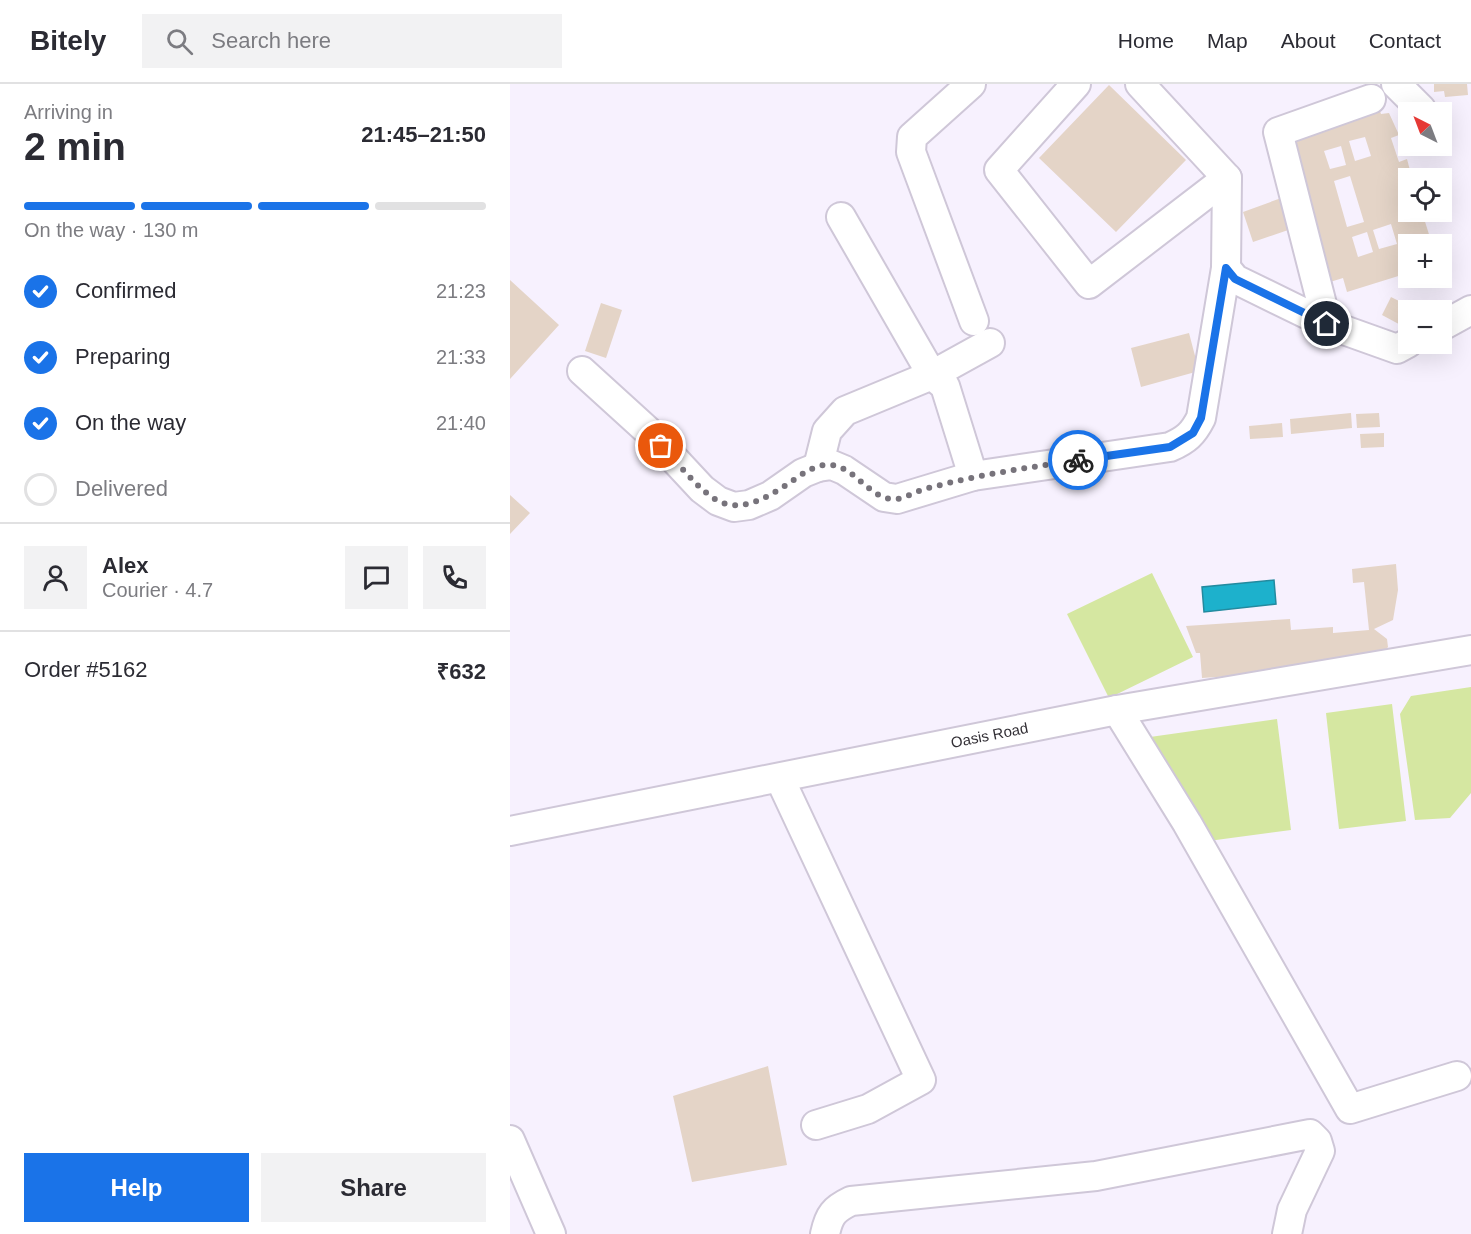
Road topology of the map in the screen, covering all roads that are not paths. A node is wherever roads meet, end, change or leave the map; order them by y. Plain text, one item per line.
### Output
1 (971, 84) edge
2 (1076, 84) edge
3 (1140, 84) edge
4 (1396, 84) edge
5 (1371, 99) dead end
6 (1414, 102) edge
7 (1227, 178) junction
8 (841, 217) dead end
9 (1226, 268) junction
10 (1471, 310) edge
11 (1452, 320) edge
12 (1327, 324) junction
13 (1398, 348) edge
14 (582, 371) dead end
15 (932, 375) junction
16 (818, 467) junction
17 (973, 476) junction
18 (1471, 650) edge
19 (1117, 710) junction
20 (780, 779) junction
21 (510, 831) edge
22 (1457, 1076) dead end
23 (816, 1125) dead end
24 (510, 1140) edge
25 (551, 1234) edge
26 (825, 1234) edge
27 (1287, 1234) edge

1 - 15 street
2 - 7 street
3 - 7 street
4 - 6 street
5 - 12 street
7 - 9 street
8 - 15 street
9 - 12 street
9 - 17 street
10 - 11 street
12 - 13 street
14 - 16 street
15 - 16 street
15 - 17 street
16 - 17 street
18 - 19 street, Oasis Road
19 - 20 street, Oasis Road
19 - 22 street
20 - 21 street, Oasis Road
20 - 23 street
24 - 25 street
26 - 27 street

